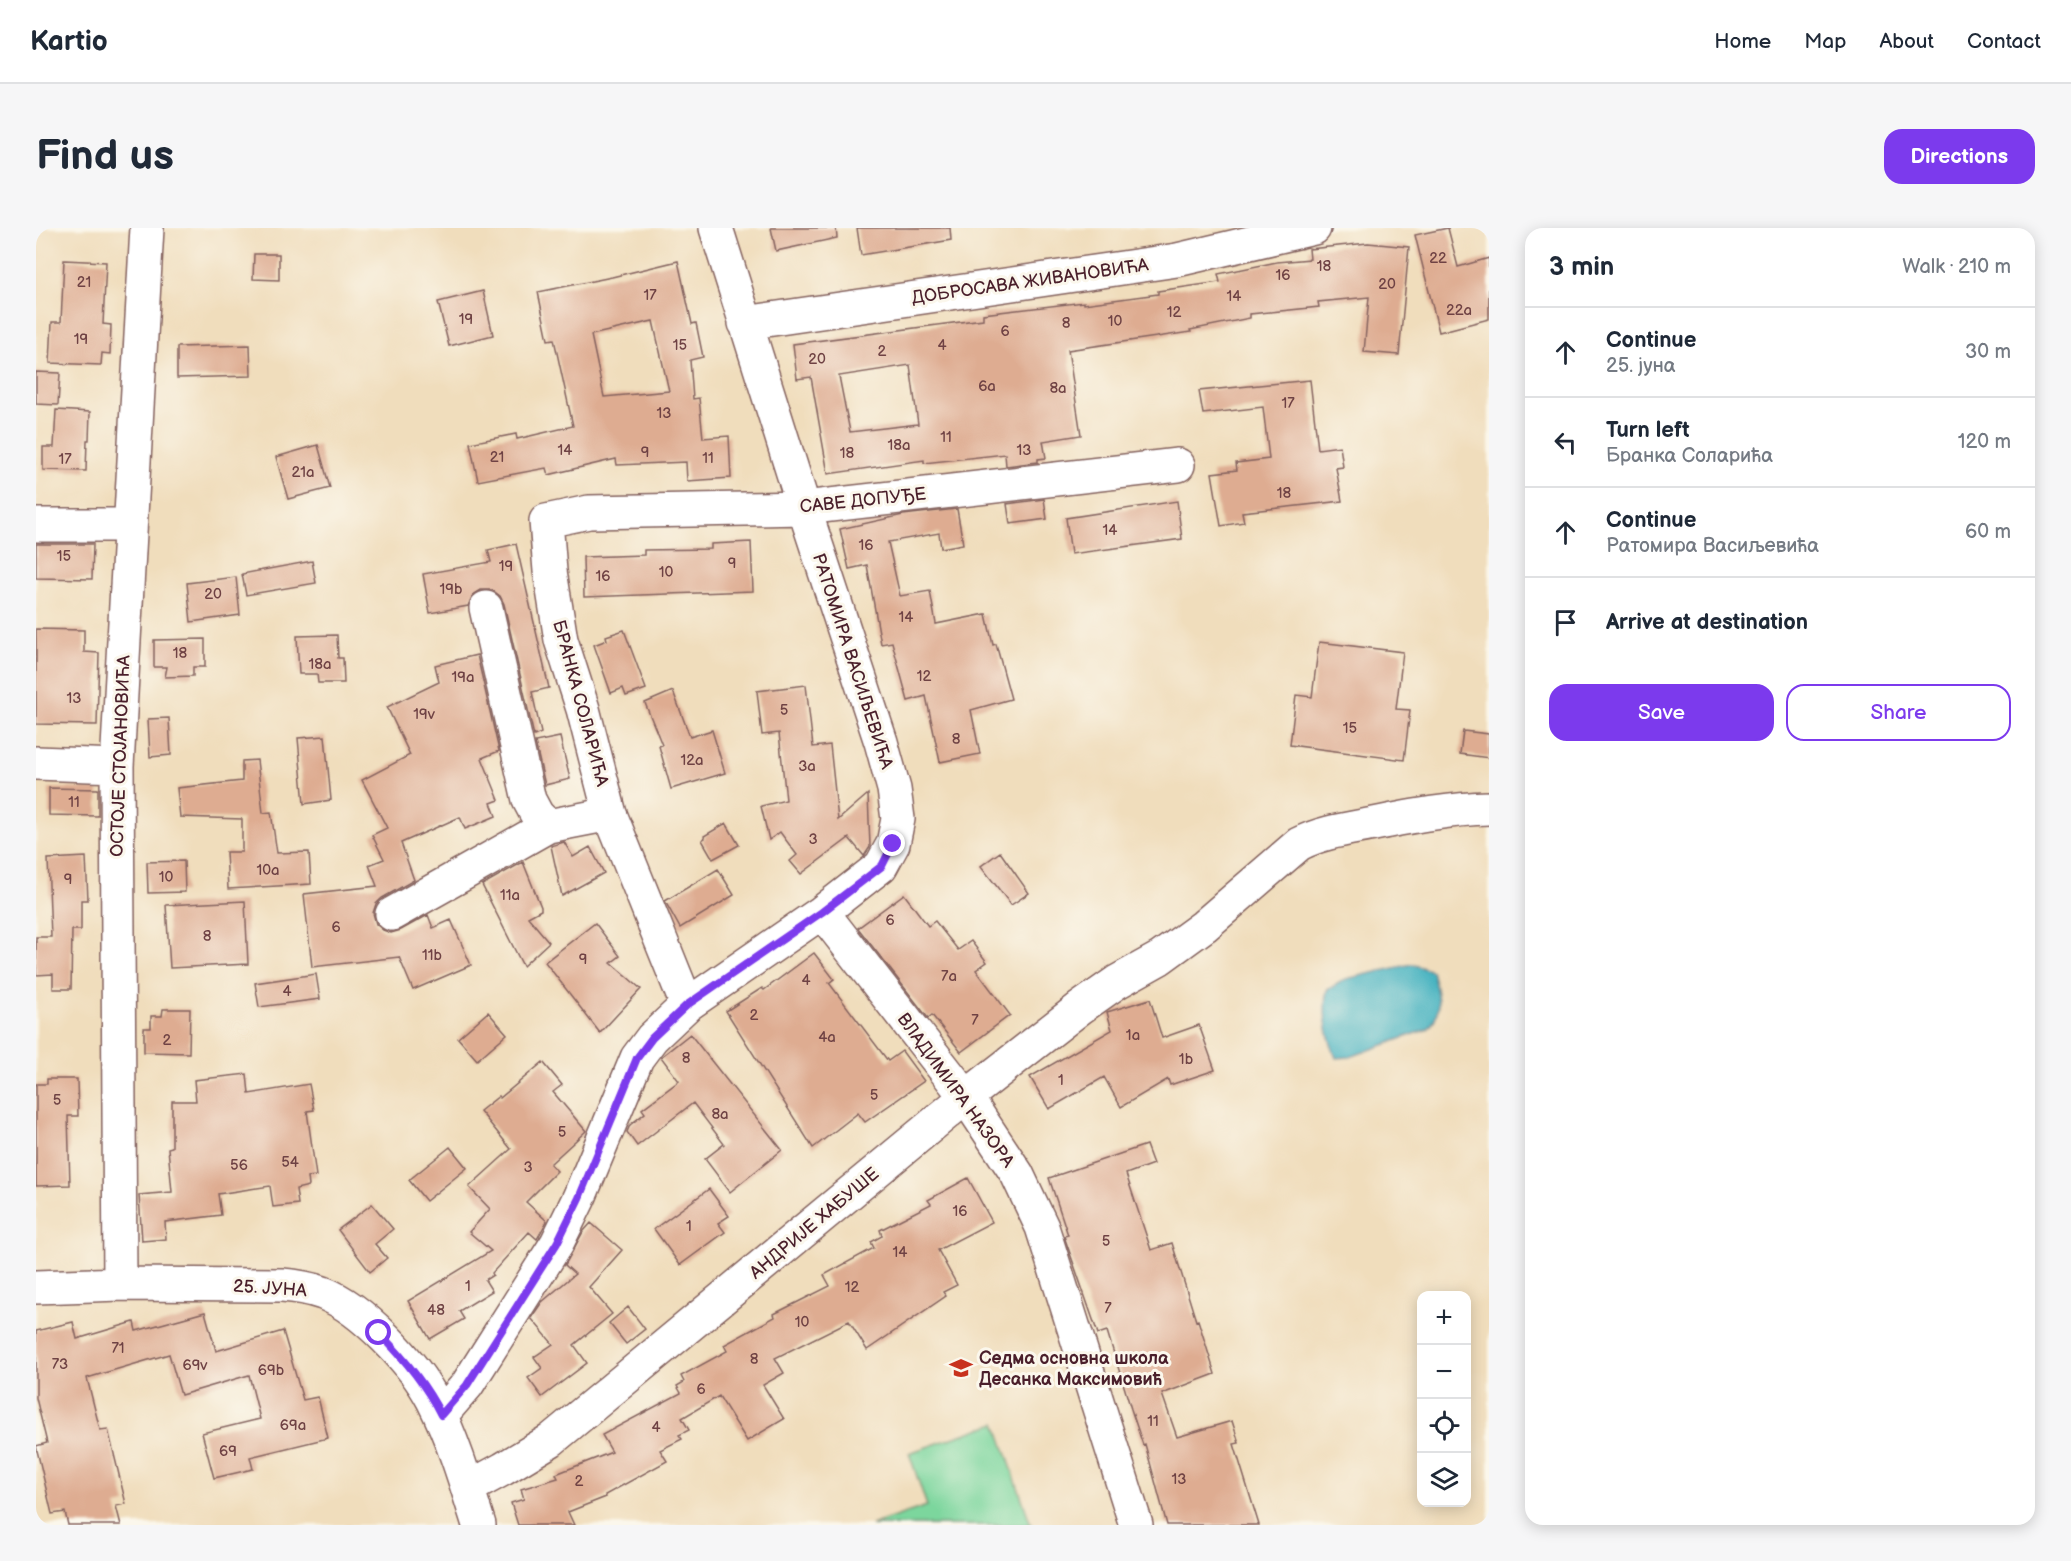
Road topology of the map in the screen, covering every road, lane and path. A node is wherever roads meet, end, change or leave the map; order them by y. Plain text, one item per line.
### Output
1 (147, 228) edge
2 (716, 228) edge
3 (1314, 228) edge
4 (745, 323) junction
5 (1178, 465) dead end
6 (804, 508) junction
7 (546, 521) joint
8 (36, 525) edge
9 (130, 525) junction
10 (486, 608) dead end
11 (36, 763) edge
12 (117, 766) junction
13 (1489, 808) edge
14 (610, 814) junction
15 (548, 826) junction
16 (822, 912) junction
17 (392, 914) dead end
18 (687, 1005) junction
19 (966, 1097) junction
20 (120, 1284) junction
21 (36, 1287) edge
22 (441, 1415) junction
23 (468, 1488) junction
24 (479, 1525) edge
25 (1136, 1525) edge

1 - 9 street, ОСТОЈЕ СТОЈАНОВИЋА
2 - 4 street, РАТОМИРА ВАСИЉЕВИЋА
3 - 4 street, ДОБРОСАВА ЖИВАНОВИЋА
4 - 6 street, РАТОМИРА ВАСИЉЕВИЋА
5 - 6 street, САВЕ ДОПУЂЕ
6 - 7 street, САВЕ ДОПУЂЕ
6 - 16 street, РАТОМИРА ВАСИЉЕВИЋА
7 - 14 street, БРАНКА СОЛАРИЋА
8 - 9 street
9 - 12 street, ОСТОЈЕ СТОЈАНОВИЋА
10 - 15 street
11 - 12 street
12 - 20 street, ОСТОЈЕ СТОЈАНОВИЋА
13 - 19 street, АНДРИЈЕ ХАБУШЕ
14 - 15 street
14 - 18 street, БРАНКА СОЛАРИЋА
15 - 17 street
16 - 18 street, РАТОМИРА ВАСИЉЕВИЋА
16 - 19 street, ВЛАДИМИРА НАЗОРА
18 - 22 street
19 - 23 street, АНДРИЈЕ ХАБУШЕ
19 - 25 street, ВЛАДИМИРА НАЗОРА
20 - 21 street, 25. ЈУНА
20 - 22 street, 25. ЈУНА
22 - 23 street, 25. ЈУНА
23 - 24 street, 25. ЈУНА

